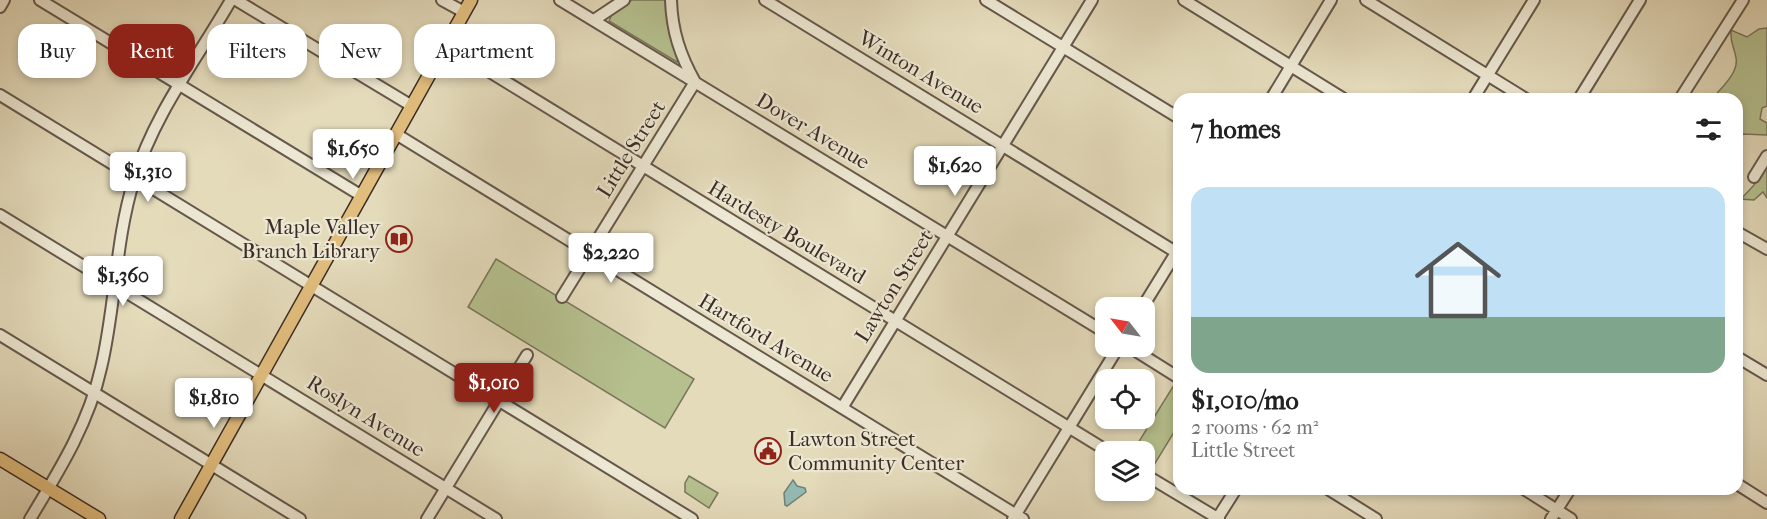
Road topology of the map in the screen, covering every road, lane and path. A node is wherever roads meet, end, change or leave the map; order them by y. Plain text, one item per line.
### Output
1 (4, 0) edge
2 (40, 0) edge
3 (231, 0) edge
4 (236, 0) edge
5 (442, 0) edge
6 (471, 0) edge
7 (560, 0) edge
8 (624, 0) edge
9 (671, 0) edge
10 (765, 0) edge
11 (986, 0) edge
12 (1092, 0) edge
13 (1184, 0) edge
14 (1331, 0) edge
15 (1366, 0) edge
16 (1534, 0) edge
17 (1640, 0) edge
18 (1743, 0) edge
19 (0, 7) edge
20 (464, 12) junction
21 (594, 20) junction
22 (457, 24) edge
23 (1063, 47) junction
24 (1291, 66) junction
25 (1488, 75) junction
26 (428, 78) edge
27 (500, 78) edge
28 (695, 82) junction
29 (179, 84) junction
30 (1275, 93) edge
31 (1334, 93) edge
32 (1477, 93) edge
33 (1516, 93) edge
34 (1583, 93) edge
35 (1684, 93) edge
36 (0, 95) edge
37 (412, 106) junction
38 (1173, 114) edge
39 (396, 134) junction
40 (1003, 145) junction
41 (1767, 156) edge
42 (643, 166) junction
43 (1754, 177) dead end
44 (134, 178) junction
45 (362, 196) junction
46 (0, 215) edge
47 (1743, 235) edge
48 (947, 236) junction
49 (1173, 248) edge
50 (1767, 249) edge
51 (589, 254) junction
52 (1173, 259) edge
53 (115, 285) junction
54 (311, 285) junction
55 (562, 297) dead end
56 (1149, 297) edge
57 (895, 321) junction
58 (1095, 326) edge
59 (0, 335) edge
60 (527, 355) dead end
61 (1112, 357) edge
62 (1146, 357) edge
63 (1743, 361) edge
64 (1173, 374) edge
65 (261, 375) junction
66 (1767, 375) edge
67 (94, 392) junction
68 (499, 400) junction
69 (842, 408) junction
70 (1069, 427) junction
71 (1095, 444) edge
72 (0, 459) edge
73 (212, 465) junction
74 (1155, 481) edge
75 (446, 488) junction
76 (1743, 488) edge
77 (48, 489) junction
78 (1173, 492) edge
79 (1179, 495) edge
80 (1232, 495) edge
81 (1338, 495) edge
82 (1531, 495) edge
83 (1566, 495) edge
84 (1767, 503) edge
85 (1554, 514) edge
86 (1017, 518) edge
87 (30, 519) edge
88 (99, 519) edge
89 (182, 519) edge
90 (300, 519) edge
91 (427, 519) edge
92 (496, 519) edge
93 (692, 519) edge
94 (1218, 519) edge
95 (1376, 519) edge
96 (1571, 519) edge

1 - 19 street
2 - 29 street
3 - 29 street
4 - 37 street
5 - 20 street
6 - 20 main road
7 - 21 street, Dover Avenue
8 - 21 street
9 - 28 street
10 - 40 street, Winton Avenue
11 - 23 street
12 - 23 street, Lawton Street
13 - 24 street
14 - 24 street
15 - 25 street
16 - 25 street
17 - 34 street
18 - 35 street
20 - 22 main road
21 - 28 street, Dover Avenue
23 - 38 street
23 - 40 street, Lawton Street
24 - 30 street
24 - 31 street
25 - 32 street
25 - 33 street
26 - 37 main road
27 - 42 street, Hardesty Boulevard
28 - 42 street, Little Street
28 - 48 street, Dover Avenue
29 - 44 street
29 - 45 street
36 - 44 street
37 - 39 main road
39 - 45 main road
39 - 51 street, Hartford Avenue
40 - 48 street, Lawton Street
40 - 49 street, Winton Avenue
41 - 43 street
42 - 51 street, Little Street
42 - 57 street, Hardesty Boulevard
44 - 53 street
44 - 54 street
45 - 54 main road
46 - 53 street, Roslyn Avenue
47 - 50 street
48 - 57 street, Lawton Street
48 - 58 street, Dover Avenue
51 - 55 street, Little Street
51 - 69 street, Hartford Avenue
52 - 56 street
53 - 65 street, Roslyn Avenue
53 - 67 street
54 - 65 main road
54 - 68 street
57 - 69 street, Lawton Street
57 - 70 street, Hardesty Boulevard
59 - 67 street
60 - 68 street
61 - 70 street
62 - 64 street
63 - 66 street
65 - 73 main road
65 - 75 street, Roslyn Avenue
67 - 73 street
67 - 77 street
68 - 75 street
68 - 93 street
69 - 86 street, Hartford Avenue
70 - 71 street, Hardesty Boulevard
70 - 86 street
72 - 77 main road
73 - 89 main road
73 - 90 street
74 - 78 street
75 - 91 street
75 - 92 street, Roslyn Avenue
76 - 84 street
77 - 87 street
77 - 88 main road
79 - 94 street
80 - 94 street
81 - 95 street
82 - 85 street
83 - 85 street
85 - 96 street

